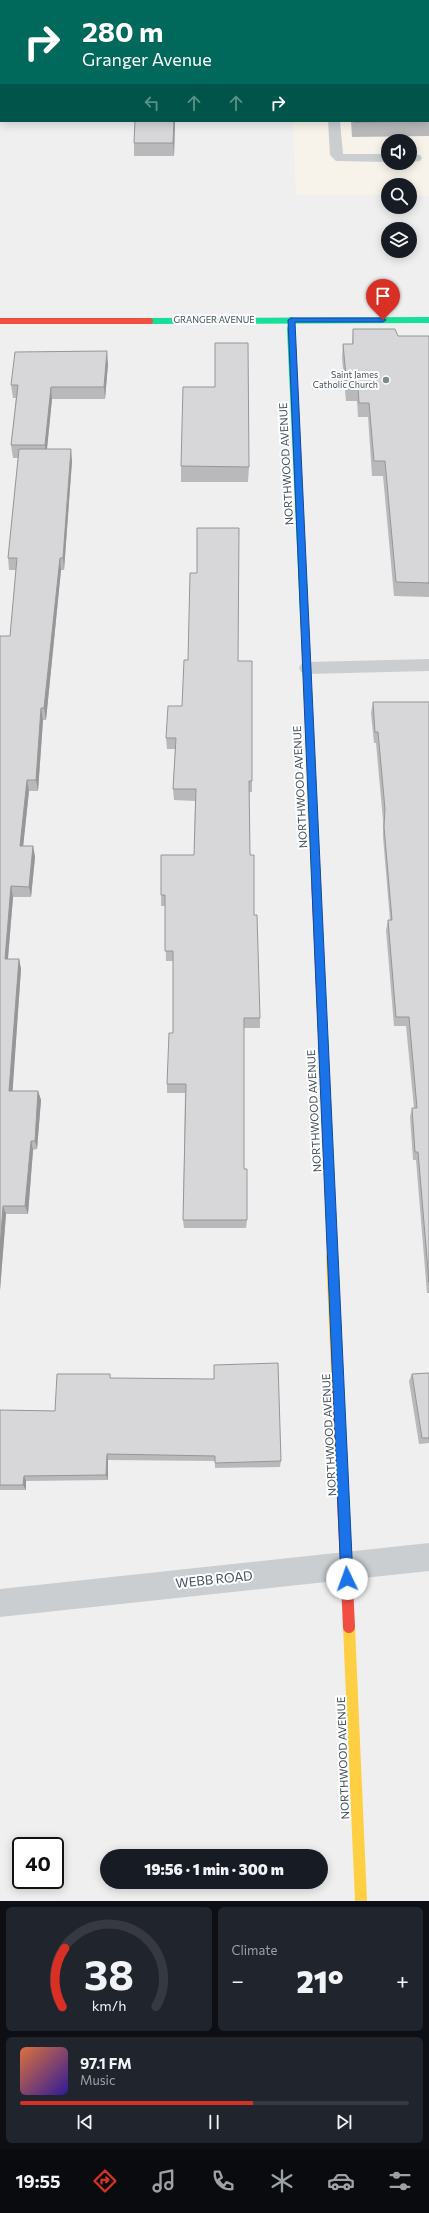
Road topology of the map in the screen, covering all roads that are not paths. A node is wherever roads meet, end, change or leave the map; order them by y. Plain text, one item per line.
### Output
1 (334, 122) edge
2 (381, 158) edge
3 (291, 320) junction
4 (429, 320) edge
5 (0, 322) edge
6 (429, 665) edge
7 (307, 668) junction
8 (429, 1557) edge
9 (346, 1564) junction
10 (0, 1603) edge
11 (361, 1901) edge

1 - 2 lane
3 - 4 street, GRANGER AVENUE
3 - 5 street, GRANGER AVENUE
3 - 7 street, NORTHWOOD AVENUE
6 - 7 lane
7 - 9 street, NORTHWOOD AVENUE
8 - 9 street, WEBB ROAD
9 - 10 street, WEBB ROAD
9 - 11 street, NORTHWOOD AVENUE

